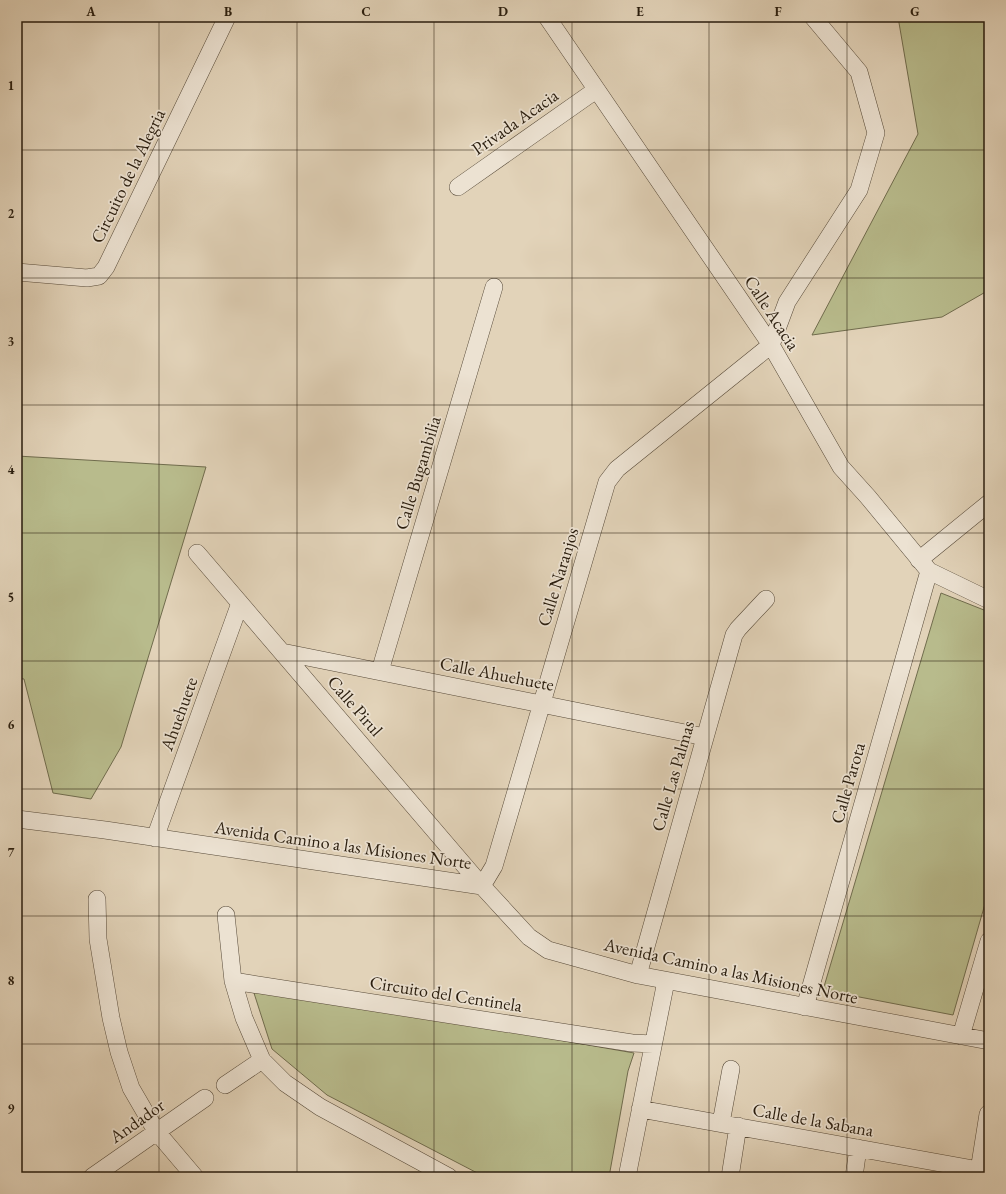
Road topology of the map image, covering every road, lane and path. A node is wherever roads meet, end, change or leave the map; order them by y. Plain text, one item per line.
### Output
1 (227, 17) edge
2 (547, 17) edge
3 (813, 17) edge
4 (596, 90) junction
5 (458, 187) dead end
6 (17, 272) edge
7 (494, 287) dead end
8 (771, 345) junction
9 (989, 503) edge
10 (197, 552) dead end
11 (924, 566) junction
12 (766, 599) dead end
13 (989, 600) edge
14 (240, 602) junction
15 (282, 652) junction
16 (380, 671) junction
17 (542, 704) junction
18 (705, 737) junction
19 (17, 819) edge
20 (155, 838) junction
21 (482, 886) junction
22 (97, 899) dead end
23 (226, 915) dead end
24 (989, 941) edge
25 (638, 975) junction
26 (233, 981) junction
27 (666, 981) junction
28 (805, 1007) junction
29 (961, 1036) junction
30 (989, 1041) edge
31 (653, 1044) junction
32 (262, 1060) junction
33 (731, 1069) dead end
34 (225, 1085) dead end
35 (204, 1098) dead end
36 (640, 1108) junction
37 (988, 1114) dead end
38 (730, 1125) junction
39 (156, 1131) junction
40 (858, 1148) junction
41 (979, 1174) edge
42 (92, 1177) edge
43 (195, 1177) edge
44 (449, 1177) edge
45 (627, 1177) edge
46 (730, 1177) edge
47 (854, 1177) edge

1 - 6 street, Circuito de la Alegria
2 - 4 street, Calle Acacia
3 - 8 street
4 - 5 street, Privada Acacia
4 - 8 street, Calle Acacia
7 - 16 street, Calle Bugambilia
8 - 11 street, Calle Acacia
8 - 17 street, Calle Naranjos
9 - 11 street
10 - 14 street, Calle Pirul
11 - 13 street, Calle Acacia
11 - 28 street, Calle Parota
12 - 18 street, Calle Las Palmas
14 - 15 street, Calle Pirul
14 - 20 street, Ahuehuete
15 - 16 street, Calle Ahuehuete
15 - 21 street, Calle Pirul
16 - 17 street, Calle Ahuehuete
17 - 18 street, Calle Ahuehuete
17 - 21 street, Calle Naranjos
18 - 25 street, Calle Las Palmas
19 - 20 street, Avenida Camino a las Misiones Norte
20 - 21 street, Avenida Camino a las Misiones Norte
21 - 25 street, Avenida Camino a las Misiones Norte
22 - 39 street
23 - 26 street
24 - 29 street
25 - 27 street, Avenida Camino a las Misiones Norte
26 - 31 street, Circuito del Centinela
26 - 32 street
27 - 28 street, Avenida Camino a las Misiones Norte
27 - 31 street
28 - 29 street, Avenida Camino a las Misiones Norte
29 - 30 street, Avenida Camino a las Misiones Norte
31 - 36 street
32 - 34 street
32 - 44 street
33 - 38 street
35 - 39 street, Andador
36 - 38 street, Calle de la Sabana
36 - 45 street
37 - 41 street
38 - 40 street, Calle de la Sabana
38 - 46 street
39 - 42 street, Andador
39 - 43 street
40 - 41 street, Calle de la Sabana
40 - 47 street

